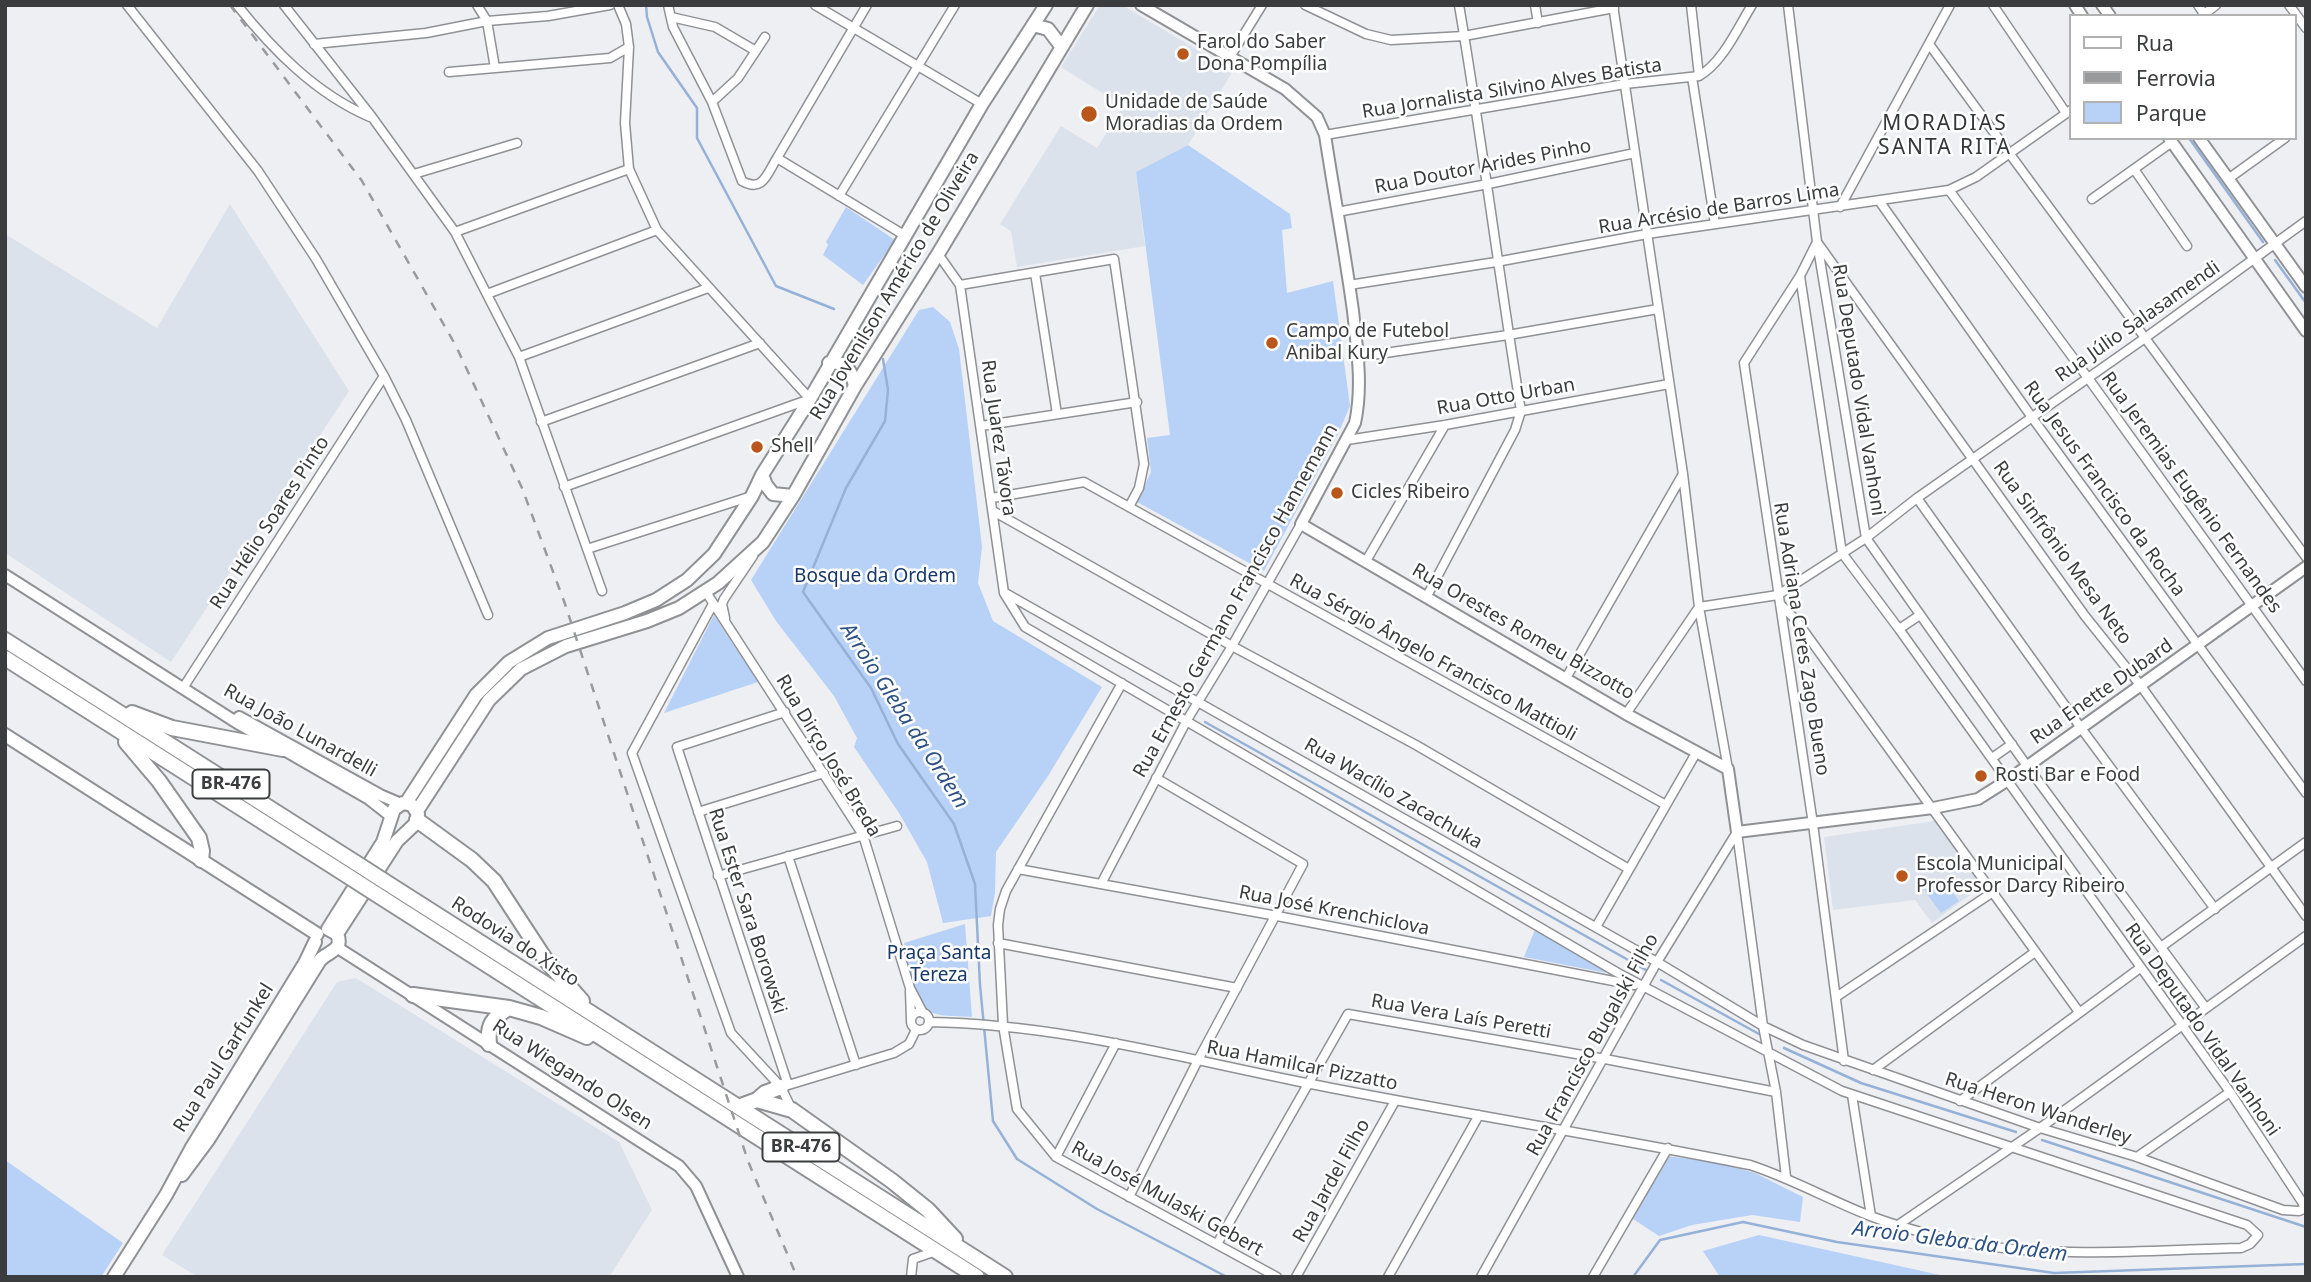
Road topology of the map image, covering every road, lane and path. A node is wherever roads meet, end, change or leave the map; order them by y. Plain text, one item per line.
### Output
1 (127, 5) edge
2 (237, 5) edge
3 (477, 5) edge
4 (610, 5) edge
5 (618, 5) edge
6 (668, 5) edge
7 (815, 5) edge
8 (867, 5) edge
9 (955, 5) edge
10 (1046, 5) edge
11 (1087, 5) edge
12 (1141, 5) edge
13 (1262, 5) edge
14 (1305, 5) edge
15 (1459, 5) edge
16 (1535, 5) edge
17 (1691, 5) edge
18 (1752, 5) edge
19 (1788, 5) edge
20 (1950, 5) edge
21 (1993, 5) edge
22 (289, 7) edge
23 (1613, 7) edge
24 (671, 17) junction
25 (487, 21) junction
26 (1538, 23) junction
27 (1033, 25) junction
28 (853, 28) junction
29 (1464, 36) junction
30 (765, 37) dead end
31 (314, 44) junction
32 (1929, 44) junction
33 (1061, 46) junction
34 (629, 47) junction
35 (756, 51) junction
36 (1230, 57) junction
37 (919, 66) junction
38 (495, 68) junction
39 (449, 72) dead end
40 (1695, 77) junction
41 (1625, 84) junction
42 (712, 102) junction
43 (982, 104) junction
44 (1477, 111) junction
45 (2069, 112) edge
46 (372, 117) junction
47 (1325, 135) junction
48 (2171, 140) edge
49 (2200, 140) edge
50 (2266, 140) edge
51 (2282, 140) edge
52 (517, 143) dead end
53 (2272, 148) junction
54 (1635, 153) junction
55 (2008, 154) junction
56 (777, 158) junction
57 (629, 169) junction
58 (2134, 169) junction
59 (414, 174) junction
60 (2228, 179) junction
61 (1488, 184) junction
62 (1949, 190) junction
63 (839, 197) junction
64 (2092, 198) dead end
65 (1880, 202) junction
66 (1840, 207) junction
67 (1812, 210) junction
68 (1337, 212) junction
69 (2306, 221) edge
70 (1716, 224) junction
71 (657, 230) junction
72 (455, 232) junction
73 (1647, 234) junction
74 (904, 235) junction
75 (1817, 242) junction
76 (2275, 243) junction
77 (2187, 246) dead end
78 (938, 254) junction
79 (2254, 259) junction
80 (1496, 262) junction
81 (1805, 264) junction
82 (1822, 265) junction
83 (1035, 273) junction
84 (1800, 276) junction
85 (960, 285) junction
86 (1349, 285) junction
87 (2306, 287) edge
88 (708, 288) junction
89 (487, 294) junction
90 (1658, 309) junction
91 (2306, 331) edge
92 (1508, 335) junction
93 (2146, 338) junction
94 (760, 343) junction
95 (519, 357) junction
96 (1358, 357) junction
97 (829, 363) junction
98 (384, 376) junction
99 (2088, 378) junction
100 (1670, 384) junction
101 (855, 386) junction
102 (810, 399) junction
103 (1137, 402) junction
104 (1521, 411) junction
105 (1057, 414) junction
106 (2031, 416) junction
107 (541, 422) junction
108 (1446, 425) junction
109 (981, 426) junction
110 (1347, 440) junction
111 (1973, 458) junction
112 (1683, 474) junction
113 (762, 475) junction
114 (564, 487) junction
115 (752, 496) junction
116 (793, 496) junction
117 (992, 498) junction
118 (1917, 498) junction
119 (1129, 507) junction
120 (993, 511) junction
121 (1301, 524) junction
122 (1866, 538) junction
123 (763, 542) junction
124 (587, 549) junction
125 (1843, 554) junction
126 (2306, 557) edge
127 (1366, 561) junction
128 (701, 567) joint
129 (2306, 567) edge
130 (5, 575) edge
131 (1267, 584) junction
132 (602, 591) dead end
133 (706, 592) junction
134 (1004, 593) junction
135 (1427, 596) junction
136 (1779, 600) junction
137 (713, 604) junction
138 (2253, 605) junction
139 (1699, 607) junction
140 (488, 615) dead end
141 (1920, 615) junction
142 (727, 624) junction
143 (1025, 627) joint
144 (1899, 629) junction
145 (5, 640) edge
146 (2199, 645) junction
147 (1232, 646) junction
148 (5, 658) edge
149 (1566, 678) junction
150 (2306, 681) edge
151 (1122, 683) junction
152 (2141, 685) junction
153 (183, 688) junction
154 (1198, 701) junction
155 (102, 711) junction
156 (785, 712) junction
157 (1626, 714) junction
158 (1187, 720) junction
159 (2081, 728) junction
160 (5, 735) edge
161 (2012, 744) junction
162 (285, 746) junction
163 (1696, 753) junction
164 (1992, 758) junction
165 (2028, 766) junction
166 (1728, 769) junction
167 (824, 773) junction
168 (1156, 778) junction
169 (2008, 780) junction
170 (2306, 793) edge
171 (1666, 805) junction
172 (1933, 808) junction
173 (698, 812) junction
174 (410, 813) junction
175 (392, 817) junction
176 (1813, 824) junction
177 (897, 826) dead end
178 (1737, 832) junction
179 (863, 835) junction
180 (2306, 842) edge
181 (788, 856) junction
182 (201, 860) junction
183 (2272, 867) junction
184 (1018, 869) junction
185 (1629, 869) junction
186 (718, 876) junction
187 (1101, 884) junction
188 (380, 888) junction
189 (1993, 891) junction
190 (2215, 909) junction
191 (1277, 916) junction
192 (2306, 916) edge
193 (1596, 928) junction
194 (324, 935) junction
195 (2306, 936) edge
196 (998, 943) junction
197 (2161, 947) junction
198 (333, 951) junction
199 (2035, 952) junction
200 (1657, 962) junction
201 (2140, 968) junction
202 (1644, 986) junction
203 (911, 988) junction
204 (1237, 988) junction
205 (413, 996) junction
206 (1836, 997) junction
207 (2205, 1007) junction
208 (509, 1008) junction
209 (2079, 1012) junction
210 (923, 1013) junction
211 (597, 1017) junction
212 (911, 1019) junction
213 (929, 1023) junction
214 (1000, 1025) junction
215 (1763, 1026) junction
216 (2182, 1027) junction
217 (916, 1030) junction
218 (1116, 1043) junction
219 (489, 1044) junction
220 (625, 1053) junction
221 (1769, 1053) junction
222 (1605, 1059) junction
223 (1197, 1062) junction
224 (1844, 1062) junction
225 (856, 1065) junction
226 (1873, 1070) junction
227 (1308, 1084) junction
228 (785, 1086) junction
229 (1776, 1091) junction
230 (2230, 1092) junction
231 (1852, 1095) junction
232 (757, 1100) junction
233 (1395, 1101) junction
234 (1960, 1101) junction
235 (738, 1107) junction
236 (792, 1110) junction
237 (1479, 1115) junction
238 (2040, 1128) junction
239 (1563, 1131) junction
240 (2012, 1147) junction
241 (1668, 1148) junction
242 (1056, 1157) junction
243 (2137, 1157) junction
244 (1786, 1177) junction
245 (166, 1195) junction
246 (1129, 1197) junction
247 (2306, 1208) edge
248 (1871, 1216) junction
249 (1898, 1225) junction
250 (1217, 1244) junction
251 (936, 1251) junction
252 (968, 1253) junction
253 (114, 1277) edge
254 (738, 1277) edge
255 (911, 1277) edge
256 (977, 1277) edge
257 (1005, 1277) edge
258 (1277, 1277) edge
259 (1296, 1277) edge
260 (1388, 1277) edge
261 (1481, 1277) edge
262 (1593, 1277) edge

1 - 98 street
2 - 46 street
3 - 25 street
4 - 25 street
5 - 34 street
6 - 24 street
7 - 28 street
8 - 28 street
9 - 37 street
10 - 27 main road, Rua Jovenilson Américo de Oliveira
11 - 33 main road, Rua Jovenilson Américo de Oliveira
12 - 36 street, Rua Ernesto Germano Francisco Hannemann
13 - 36 street
14 - 29 street
15 - 29 street
16 - 26 street
17 - 40 street
18 - 40 street
19 - 67 street, Rua Deputado Vidal Vanhoni
20 - 32 street
21 - 45 street
22 - 31 street
23 - 26 street
23 - 41 street
24 - 35 street
24 - 42 street
25 - 31 street
25 - 38 street
26 - 29 street
27 - 33 main road
27 - 43 main road, Rua Jovenilson Américo de Oliveira
28 - 37 street
28 - 56 street
29 - 44 street
30 - 35 street
31 - 46 street
32 - 55 street
32 - 66 street
33 - 78 main road, Rua Jovenilson Américo de Oliveira
34 - 38 street
34 - 57 street
35 - 42 street
36 - 47 street, Rua Ernesto Germano Francisco Hannemann
37 - 43 street
37 - 63 street
38 - 39 street
40 - 41 street, Rua Jornalista Silvino Alves Batista
40 - 70 street
41 - 44 street, Rua Jornalista Silvino Alves Batista
41 - 54 street
42 - 56 street
43 - 74 main road, Rua Jovenilson Américo de Oliveira
44 - 47 street, Rua Jornalista Silvino Alves Batista
44 - 61 street
45 - 55 street, Rua Arcésio de Barros Lima
46 - 59 street
47 - 68 street, Rua Ernesto Germano Francisco Hannemann
48 - 58 street
48 - 79 street
49 - 60 street
50 - 53 street
51 - 53 street
52 - 59 street
53 - 60 street
54 - 61 street, Rua Doutor Arides Pinho
54 - 73 street
55 - 62 street, Rua Arcésio de Barros Lima
55 - 93 street
56 - 63 street
57 - 71 street
57 - 72 street
58 - 64 street
58 - 77 street
59 - 72 street
60 - 76 street
61 - 68 street, Rua Doutor Arides Pinho
61 - 80 street
62 - 65 street, Rua Arcésio de Barros Lima
62 - 99 street, Rua Jeremias Eugênio Fernandes
63 - 74 street
65 - 66 street, Rua Arcésio de Barros Lima
65 - 106 street, Rua Jesus Francisco da Rocha
66 - 67 street, Rua Arcésio de Barros Lima
67 - 70 street, Rua Arcésio de Barros Lima
67 - 75 street, Rua Deputado Vidal Vanhoni
68 - 86 street, Rua Ernesto Germano Francisco Hannemann
69 - 76 street, Rua Júlio Salasamendi
70 - 73 street, Rua Arcésio de Barros Lima
71 - 88 street
71 - 89 street
72 - 89 street
73 - 80 street, Rua Arcésio de Barros Lima
73 - 90 street
74 - 97 main road, Rua Jovenilson Américo de Oliveira
75 - 81 street, Rua Adriana Ceres Zago Bueno
75 - 82 street, Rua Deputado Vidal Vanhoni
75 - 111 street, Rua Sinfrônio Mesa Neto
76 - 79 street, Rua Júlio Salasamendi
76 - 87 street
78 - 85 street, Rua Juarez Távora
78 - 101 main road, Rua Jovenilson Américo de Oliveira
79 - 91 street
79 - 93 street, Rua Júlio Salasamendi
80 - 86 street, Rua Arcésio de Barros Lima
80 - 92 street
81 - 82 street
81 - 84 street, Rua Adriana Ceres Zago Bueno
82 - 122 street, Rua Deputado Vidal Vanhoni
83 - 85 street
83 - 103 street
83 - 105 street
84 - 125 street, Rua Deputado Vidal Vanhoni
84 - 136 street, Rua Adriana Ceres Zago Bueno
85 - 109 street, Rua Juarez Távora
86 - 96 street, Rua Ernesto Germano Francisco Hannemann
88 - 94 street
88 - 95 street
89 - 95 street
90 - 92 street
90 - 100 street
92 - 96 street
92 - 104 street
93 - 99 street, Rua Júlio Salasamendi
93 - 126 street
94 - 102 street
94 - 107 street
95 - 107 street
96 - 110 street, Rua Ernesto Germano Francisco Hannemann
97 - 101 main road
97 - 102 main road, Rua Jovenilson Américo de Oliveira
98 - 140 street
98 - 153 street, Rua Hélio Soares Pinto
99 - 106 street, Rua Júlio Salasamendi
99 - 138 street, Rua Jeremias Eugênio Fernandes
100 - 104 street, Rua Otto Urban
100 - 112 street
101 - 116 main road, Rua Jovenilson Américo de Oliveira
102 - 113 main road, Rua Jovenilson Américo de Oliveira
102 - 114 street
103 - 105 street
103 - 119 street
104 - 108 street, Rua Otto Urban
104 - 135 street
105 - 109 street
106 - 111 street, Rua Júlio Salasamendi
106 - 146 street, Rua Jesus Francisco da Rocha
107 - 114 street
108 - 110 street, Rua Otto Urban
108 - 127 street
109 - 117 street, Rua Juarez Távora
110 - 121 street, Rua Ernesto Germano Francisco Hannemann
111 - 118 street, Rua Júlio Salasamendi
111 - 152 street, Rua Sinfrônio Mesa Neto
112 - 139 street
112 - 149 street
113 - 115 main road, Rua Jovenilson Américo de Oliveira
113 - 116 main road
114 - 124 street
115 - 124 street
115 - 128 main road, Rua Jovenilson Américo de Oliveira
116 - 123 main road, Rua Jovenilson Américo de Oliveira
117 - 119 street, Rua Sérgio Ângelo Francisco Mattioli
117 - 120 street, Rua Juarez Távora
118 - 122 street, Rua Júlio Salasamendi
118 - 159 street
119 - 131 street, Rua Sérgio Ângelo Francisco Mattioli
120 - 134 street, Rua Juarez Távora
120 - 147 street
121 - 127 street, Rua Orestes Romeu Bizzotto
121 - 131 street, Rua Ernesto Germano Francisco Hannemann
122 - 125 street, Rua Júlio Salasamendi
122 - 141 street, Rua Deputado Vidal Vanhoni
123 - 133 main road, Rua Paul Garfunkel
123 - 142 street, Rua Jovenilson Américo de Oliveira
124 - 132 street
125 - 136 street, Rua Júlio Salasamendi
125 - 144 street, Rua Deputado Vidal Vanhoni
127 - 135 street, Rua Orestes Romeu Bizzotto
128 - 174 main road, Rua Paul Garfunkel
129 - 138 street, Rua Enette Dubard
130 - 153 street, Rua João Lunardelli
131 - 147 street, Rua Ernesto Germano Francisco Hannemann
131 - 171 street, Rua Sérgio Ângelo Francisco Mattioli
133 - 137 street, Rua Dirço José Breda
133 - 174 main road, Rua Paul Garfunkel
134 - 143 street, Rua Juarez Távora
134 - 154 street, Rua Wacílio Zacachuka
135 - 149 street, Rua Orestes Romeu Bizzotto
136 - 139 street, Rua Júlio Salasamendi
136 - 172 street
136 - 176 street, Rua Adriana Ceres Zago Bueno
137 - 142 street, Rua Dirço José Breda
137 - 228 street
138 - 146 street, Rua Enette Dubard
138 - 150 street, Rua Jeremias Eugênio Fernandes
139 - 157 street
139 - 166 street
141 - 144 street
141 - 161 street, Rua Deputado Vidal Vanhoni
142 - 156 street, Rua Dirço José Breda
143 - 151 street, Rua Wacílio Zacachuka
144 - 164 street, Rua Deputado Vidal Vanhoni
145 - 155 highway, Rodovia do Xisto / BR-476
146 - 152 street, Rua Enette Dubard
146 - 170 street, Rua Jesus Francisco da Rocha
147 - 154 street, Rua Ernesto Germano Francisco Hannemann
147 - 185 street
148 - 155 highway, Rodovia do Xisto / BR-476
149 - 157 street, Rua Orestes Romeu Bizzotto
151 - 158 street, Rua Wacílio Zacachuka
151 - 184 street, Rua José Mulaski Gebert
152 - 159 street, Rua Enette Dubard
152 - 183 street, Rua Sinfrônio Mesa Neto
153 - 162 street, Rua João Lunardelli
154 - 158 street, Rua Ernesto Germano Francisco Hannemann
154 - 193 street, Rua Wacílio Zacachuka
155 - 162 highway
155 - 182 highway
155 - 188 highway, Rodovia do Xisto / BR-476, bridge
156 - 167 street, Rua Dirço José Breda
156 - 173 street, Rua Ester Sara Borowski
157 - 163 street, Rua Orestes Romeu Bizzotto
158 - 168 street, Rua Ernesto Germano Francisco Hannemann
158 - 202 street, Rua Wacílio Zacachuka
159 - 165 street, Rua Enette Dubard
159 - 190 street
160 - 182 main road
161 - 164 street
161 - 165 street, Rua Deputado Vidal Vanhoni
162 - 174 street, Rua João Lunardelli
162 - 175 street, Rua João Lunardelli
163 - 166 street, Rua Orestes Romeu Bizzotto
163 - 171 street
164 - 169 street, Rua Deputado Vidal Vanhoni
165 - 169 street, Rua Enette Dubard
165 - 197 street, Rua Deputado Vidal Vanhoni
166 - 178 street
167 - 173 street
167 - 179 street, Rua Dirço José Breda
168 - 187 street, Rua Ernesto Germano Francisco Hannemann
168 - 191 street
169 - 172 street, Rua Enette Dubard
169 - 201 street, Rua Deputado Vidal Vanhoni
171 - 185 street
172 - 176 street, Rua Enette Dubard
172 - 189 street
173 - 186 street, Rua Ester Sara Borowski
174 - 175 main road, Rua Paul Garfunkel
174 - 175 main road
174 - 194 main road, Rua Paul Garfunkel
174 - 211 highway
175 - 194 main road, Rua Paul Garfunkel
176 - 178 street, Rua Enette Dubard
176 - 206 street, Rua Adriana Ceres Zago Bueno
177 - 179 street
178 - 200 street, Rua Francisco Bugalski Filho
178 - 215 street
179 - 181 street
179 - 203 street, Rua Dirço José Breda
180 - 183 street
181 - 186 street
181 - 225 street
182 - 194 main road
183 - 190 street
183 - 192 street, Rua Sinfrônio Mesa Neto
184 - 187 street, Rua José Krenchiclova
184 - 196 street, Rua José Mulaski Gebert
185 - 193 street
186 - 228 street, Rua Ester Sara Borowski
187 - 191 street, Rua José Krenchiclova
188 - 211 highway, Rodovia do Xisto / BR-476
188 - 220 highway, Rodovia do Xisto / BR-476
189 - 199 street
189 - 206 street
190 - 197 street
191 - 202 street, Rua José Krenchiclova
191 - 204 street
193 - 200 street, Rua Wacílio Zacachuka
194 - 198 main road
194 - 198 main road
194 - 245 main road, Rua Paul Garfunkel
195 - 207 street
196 - 204 street
196 - 214 street, Rua José Mulaski Gebert
197 - 207 street, Rua Deputado Vidal Vanhoni
198 - 205 street, Rua Wiegando Olsen
198 - 245 main road, Rua Paul Garfunkel
199 - 209 street
199 - 226 street
200 - 202 street, Rua Francisco Bugalski Filho
200 - 215 street, Rua Wacílio Zacachuka
201 - 209 street
201 - 216 street, Rua Deputado Vidal Vanhoni
202 - 221 street, Rua Wacílio Zacachuka
202 - 222 street, Rua Francisco Bugalski Filho
203 - 210 street, Rua Dirço José Breda
203 - 212 street, Rua Dirço José Breda
204 - 223 street
205 - 208 highway
205 - 219 street, Rua Wiegando Olsen
206 - 224 street, Rua Adriana Ceres Zago Bueno
207 - 216 street
208 - 219 highway
208 - 220 highway
209 - 234 street
210 - 212 street
210 - 213 street
211 - 235 highway, Rodovia do Xisto / BR-476
212 - 217 street
213 - 214 street, Rua Hamilcar Pizzatto
213 - 217 street
214 - 218 street, Rua Hamilcar Pizzatto
214 - 242 street, Rua José Mulaski Gebert
215 - 221 street
215 - 224 street, Rua Heron Wanderley
216 - 230 street, Rua Deputado Vidal Vanhoni
216 - 238 street
217 - 225 street
218 - 223 street, Rua Hamilcar Pizzatto
218 - 242 street
219 - 254 street, Rua Wiegando Olsen
220 - 251 highway, Rodovia do Xisto / BR-476
221 - 229 street
221 - 231 street
222 - 227 street, Rua Vera Laís Peretti
222 - 229 street, Rua Vera Laís Peretti
222 - 239 street, Rua Francisco Bugalski Filho
223 - 227 street, Rua Hamilcar Pizzatto
223 - 246 street
224 - 226 street, Rua Heron Wanderley
225 - 228 street
226 - 234 street, Rua Heron Wanderley
227 - 233 street, Rua Hamilcar Pizzatto
227 - 250 street
228 - 232 highway
228 - 236 street
229 - 244 street
230 - 243 street
230 - 247 street, Rua Deputado Vidal Vanhoni
231 - 240 street
231 - 248 street
232 - 235 highway
232 - 236 highway
233 - 237 street, Rua Hamilcar Pizzatto
233 - 259 street, Rua Jardel Filho
234 - 238 street, Rua Heron Wanderley
235 - 252 highway, Rodovia do Xisto / BR-476
236 - 252 highway
237 - 239 street, Rua Hamilcar Pizzatto
237 - 260 street
238 - 240 street
238 - 243 street, Rua Heron Wanderley
239 - 241 street, Rua Hamilcar Pizzatto
239 - 261 street, Rua Francisco Bugalski Filho
240 - 249 street
240 - 249 street
241 - 244 street
241 - 262 street
242 - 246 street, Rua José Mulaski Gebert
243 - 247 street, Rua Heron Wanderley
244 - 248 street
245 - 253 main road, Rua Paul Garfunkel
246 - 250 street, Rua José Mulaski Gebert
248 - 249 street
250 - 258 street, Rua José Mulaski Gebert
251 - 255 street
251 - 256 highway, Rodovia do Xisto / BR-476
252 - 257 highway, Rodovia do Xisto / BR-476

